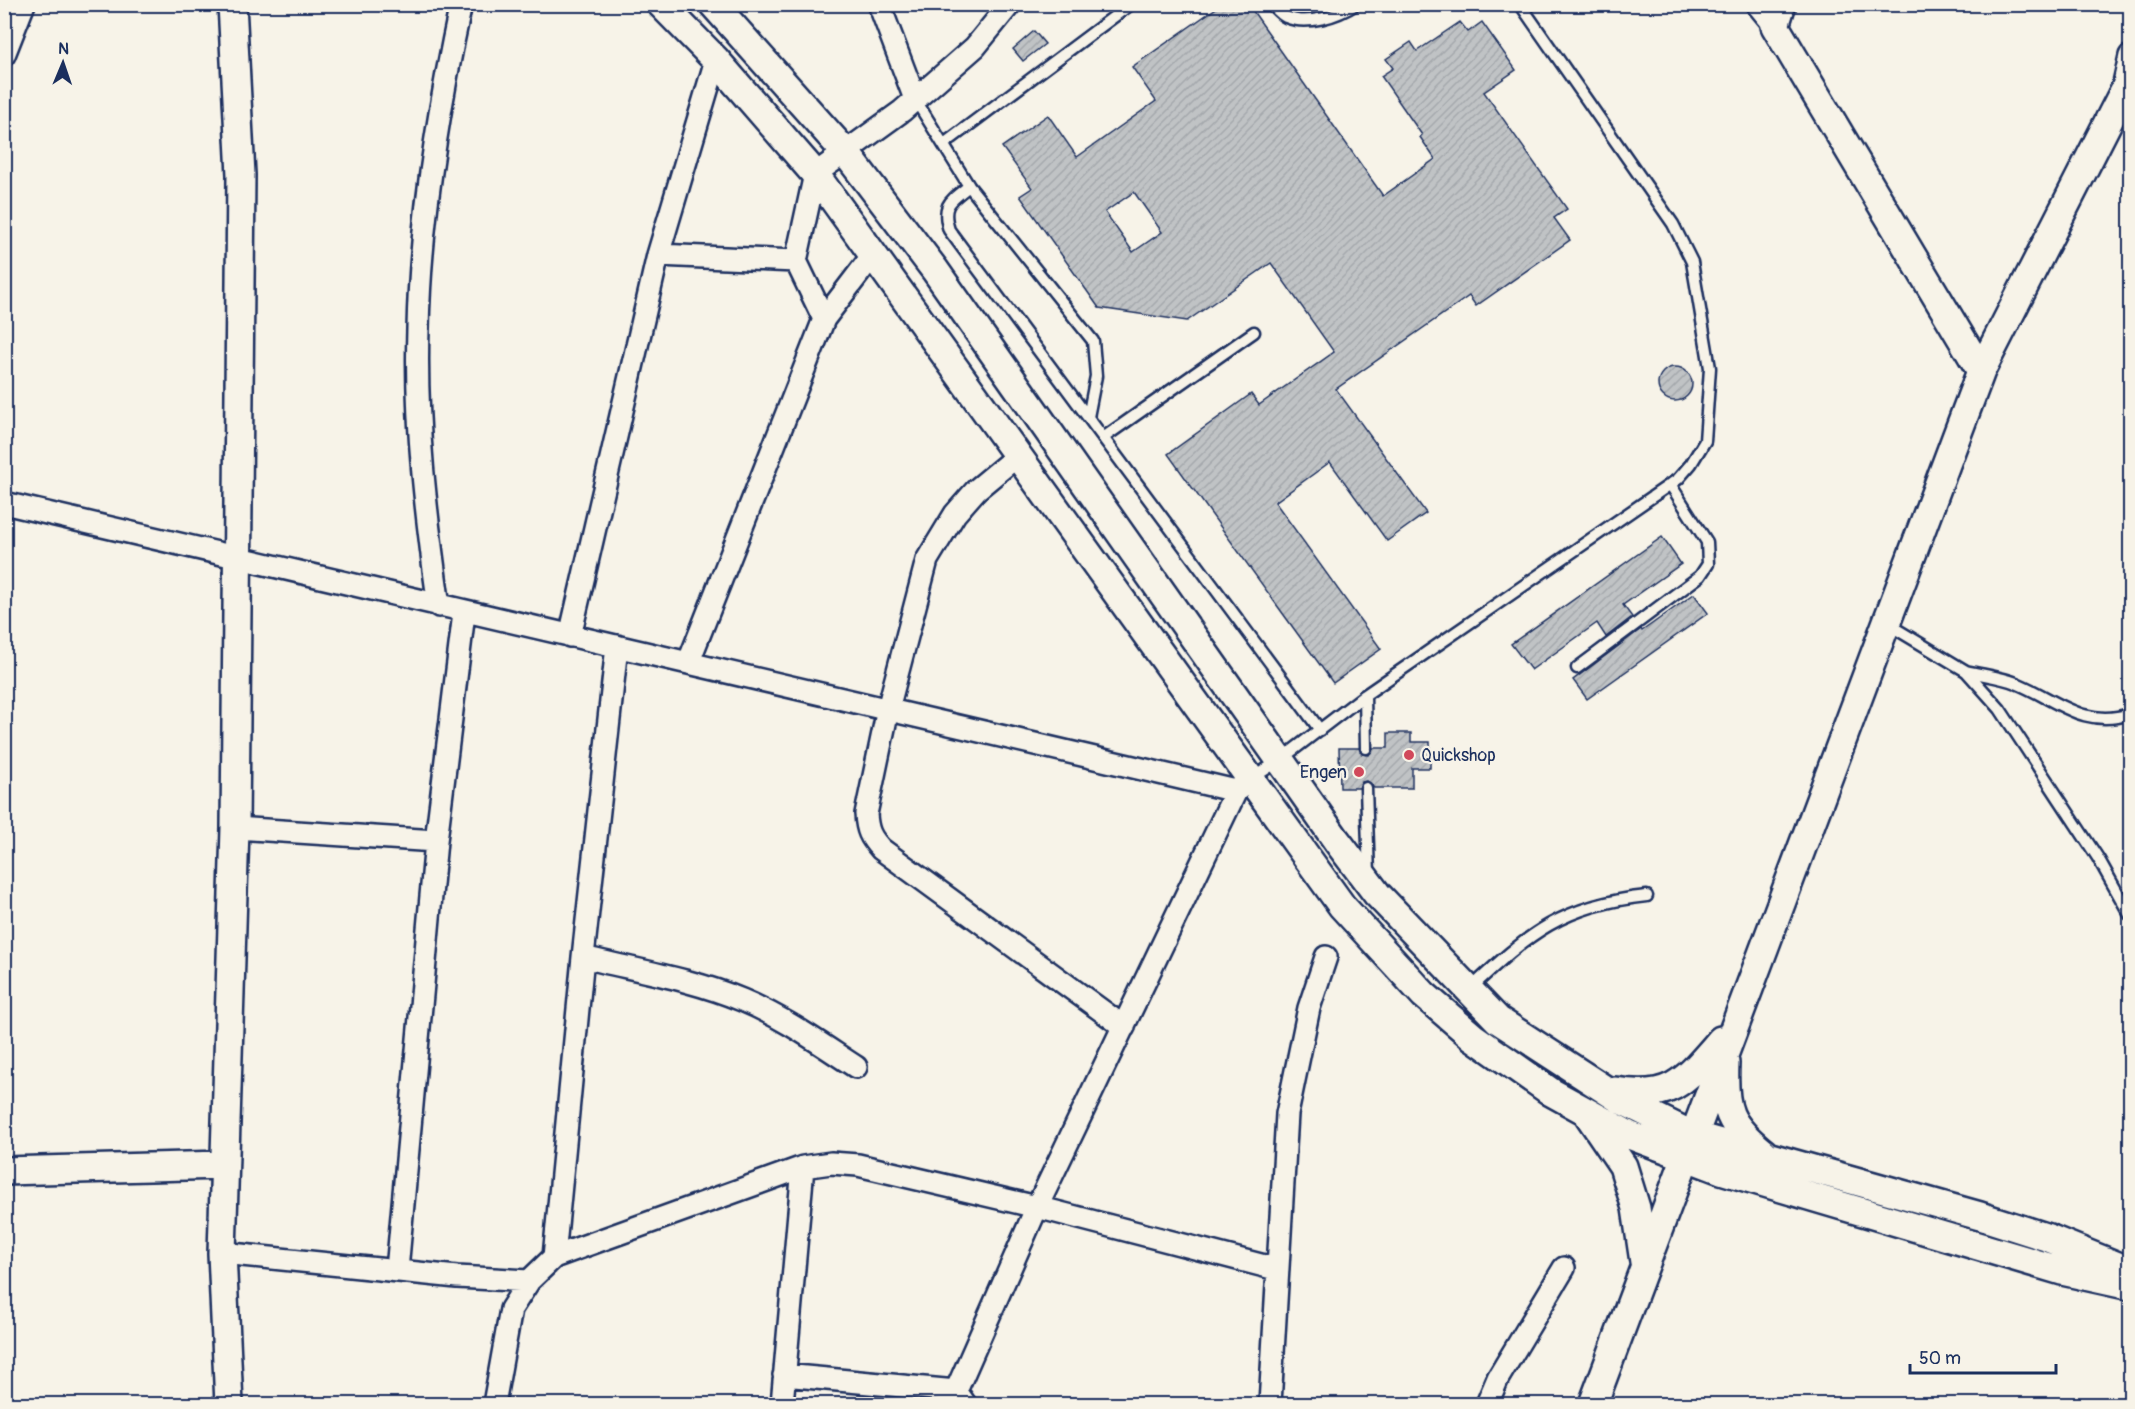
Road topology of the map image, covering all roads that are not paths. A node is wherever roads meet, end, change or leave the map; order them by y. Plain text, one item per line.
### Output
1 (24, 4) edge
2 (232, 4) edge
3 (460, 4) edge
4 (661, 4) edge
5 (713, 4) edge
6 (879, 4) edge
7 (1011, 4) edge
8 (1131, 4) edge
9 (1271, 4) edge
10 (1356, 4) edge
11 (1520, 4) edge
12 (1757, 4) edge
13 (1778, 15) edge
14 (4, 55) edge
15 (2130, 56) edge
16 (716, 60) junction
17 (2126, 87) edge
18 (915, 99) junction
19 (944, 144) junction
20 (846, 153) junction
21 (815, 174) junction
22 (969, 186) junction
23 (658, 255) junction
24 (872, 256) junction
25 (796, 261) junction
26 (824, 319) junction
27 (1254, 332) dead end
28 (1981, 371) junction
29 (1088, 417) junction
30 (1103, 438) junction
31 (1017, 456) junction
32 (1670, 484) junction
33 (4, 503) edge
34 (236, 559) junction
35 (439, 606) junction
36 (464, 613) junction
37 (1886, 623) junction
38 (570, 636) junction
39 (617, 646) junction
40 (689, 661) junction
41 (1577, 668) dead end
42 (1966, 670) junction
43 (1365, 695) junction
44 (888, 709) junction
45 (2130, 714) edge
46 (1320, 730) junction
47 (1366, 748) dead end
48 (1280, 760) junction
49 (1243, 785) junction
50 (1366, 788) dead end
51 (235, 828) junction
52 (436, 841) junction
53 (1370, 884) junction
54 (1647, 897) dead end
55 (2130, 913) edge
56 (583, 957) junction
57 (1326, 957) dead end
58 (1470, 990) junction
59 (1124, 1027) junction
60 (1729, 1036) junction
61 (856, 1067) dead end
62 (1605, 1089) junction
63 (1586, 1111) junction
64 (1688, 1146) junction
65 (1773, 1160) junction
66 (223, 1166) junction
67 (803, 1167) junction
68 (4, 1171) edge
69 (1037, 1207) junction
70 (222, 1253) junction
71 (554, 1257) junction
72 (1645, 1266) junction
73 (1564, 1268) dead end
74 (1276, 1269) junction
75 (397, 1270) junction
76 (2130, 1271) edge
77 (529, 1281) junction
78 (2130, 1286) edge
79 (784, 1375) junction
80 (960, 1398) edge
81 (229, 1404) edge
82 (494, 1404) edge
83 (782, 1404) edge
84 (1270, 1404) edge
85 (1487, 1404) edge
86 (1593, 1404) edge

1 - 14 street
2 - 34 street
3 - 35 street
4 - 16 street
5 - 20 street
6 - 18 street
7 - 18 street
8 - 19 lane
9 - 10 lane
11 - 32 lane
12 - 13 street
13 - 28 street
15 - 17 street
16 - 21 street
16 - 23 street
17 - 28 street
18 - 19 lane
18 - 20 street
19 - 22 lane
20 - 21 street
20 - 48 street
21 - 24 street
21 - 25 street
22 - 29 lane
22 - 29 lane
23 - 25 street
23 - 38 street
24 - 26 street
24 - 31 street
25 - 26 street
26 - 40 street
27 - 30 lane
28 - 37 street
29 - 30 lane
30 - 46 lane
31 - 44 street
31 - 49 street
32 - 41 lane
32 - 43 lane
33 - 34 street
34 - 35 street
34 - 51 street
35 - 36 street
36 - 38 street
36 - 52 street
37 - 42 lane
37 - 60 street
38 - 39 street
39 - 40 street
39 - 56 street
40 - 44 street
42 - 45 lane
42 - 55 lane
43 - 46 lane
43 - 47 lane
44 - 49 street
44 - 59 street
46 - 48 lane
48 - 49 lane
48 - 53 street
49 - 59 street
49 - 63 street
50 - 53 lane
51 - 52 street
51 - 66 street
52 - 75 street
53 - 58 street
54 - 58 lane
56 - 61 street
56 - 71 street
57 - 74 street
58 - 62 street
59 - 69 street
60 - 62 street
60 - 64 street
60 - 65 street
62 - 64 street
63 - 64 street
63 - 72 street
64 - 65 street
64 - 72 street
64 - 78 street
65 - 76 street
66 - 68 street
66 - 70 street
67 - 69 street
67 - 71 street
67 - 79 street
69 - 74 street
69 - 80 street
70 - 75 street
70 - 81 street
71 - 77 street
72 - 86 street
73 - 85 street
74 - 84 street
75 - 77 street
77 - 82 street
79 - 80 street
79 - 83 street

